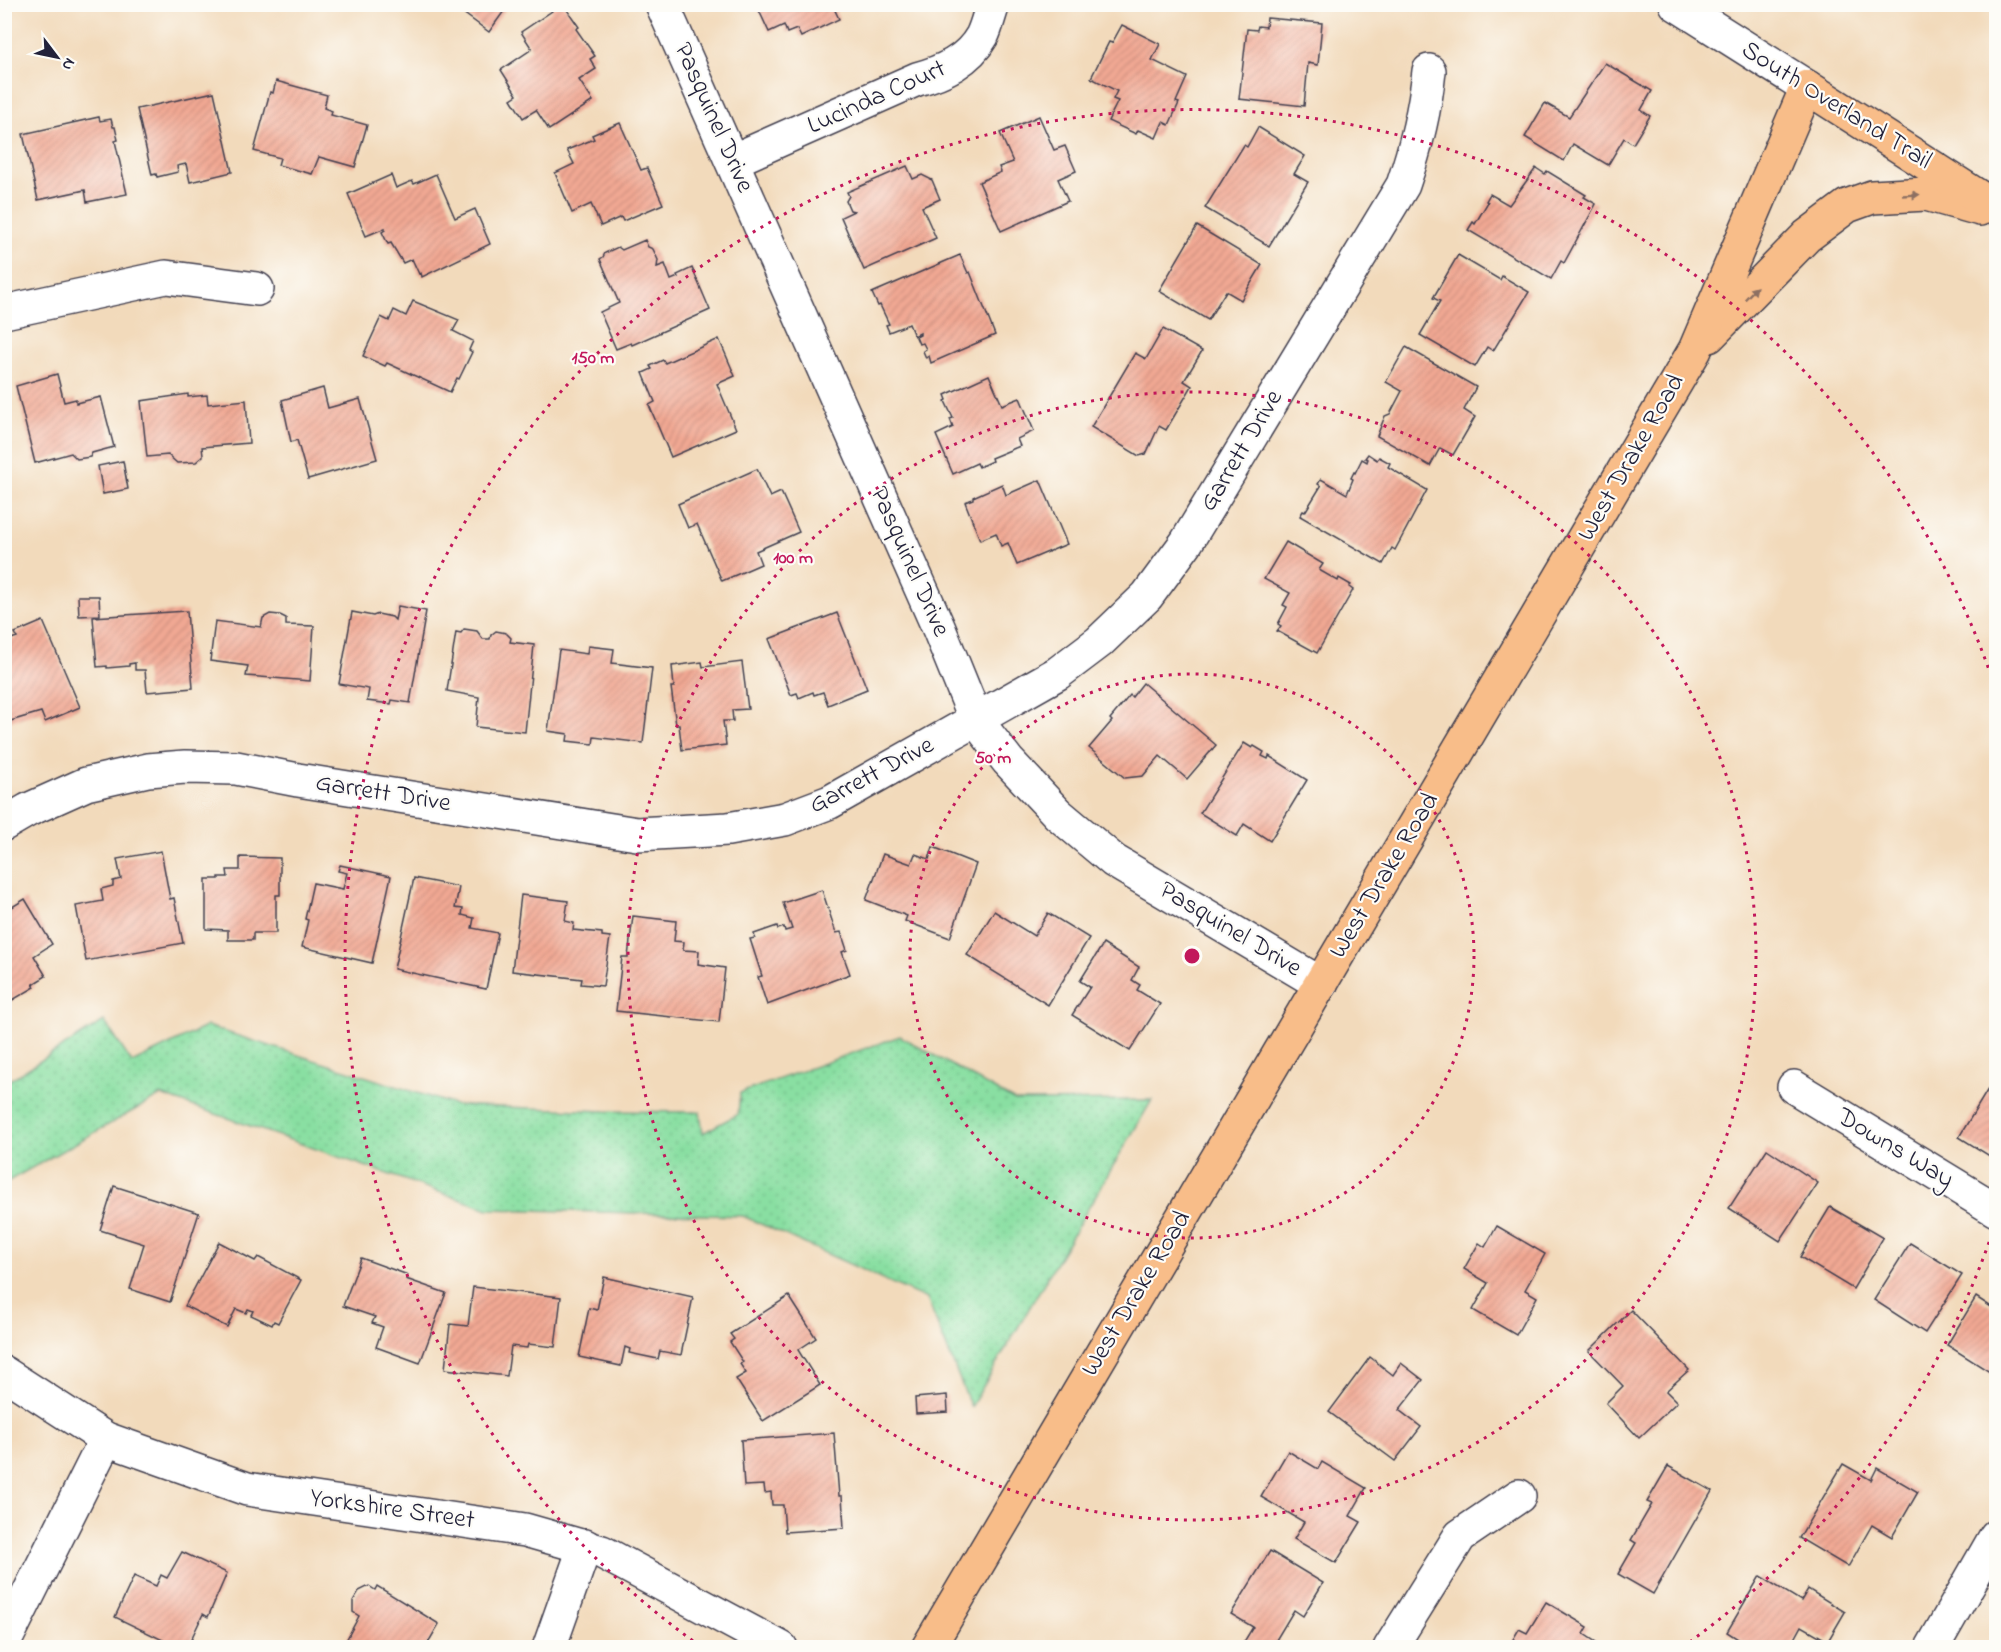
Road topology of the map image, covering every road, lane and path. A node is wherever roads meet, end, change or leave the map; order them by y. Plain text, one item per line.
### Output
1 (662, 4) edge
2 (993, 4) edge
3 (1676, 4) edge
4 (1429, 71) dead end
5 (1807, 87) junction
6 (732, 161) junction
7 (1996, 208) edge
8 (1996, 213) edge
9 (257, 289) dead end
10 (4, 312) edge
11 (1695, 350) junction
12 (976, 720) junction
13 (4, 824) edge
14 (1321, 984) junction
15 (1794, 1087) dead end
16 (1996, 1210) edge
17 (4, 1374) edge
18 (106, 1440) junction
19 (1519, 1496) dead end
20 (1996, 1536) edge
21 (585, 1546) junction
22 (4, 1643) edge
23 (549, 1647) edge
24 (781, 1647) edge
25 (928, 1647) edge
26 (1390, 1647) edge
27 (1932, 1647) edge

1 - 6 street, Pasquinel Drive
2 - 6 street, Lucinda Court
3 - 5 street, South Overland Trail
4 - 12 street, Garrett Drive
5 - 7 main road, South Overland Trail
5 - 11 main road, West Drake Road
6 - 12 street, Pasquinel Drive
11 -> 8 main road
9 - 10 street
11 - 14 main road, West Drake Road
12 - 13 street, Garrett Drive
12 - 14 street, Pasquinel Drive
14 - 25 main road, West Drake Road
15 - 16 street, Downs Way
17 - 18 street, Yorkshire Street
18 - 21 street, Yorkshire Street
18 - 22 street
19 - 26 street
20 - 27 street
21 - 23 street
21 - 24 street, Yorkshire Street

